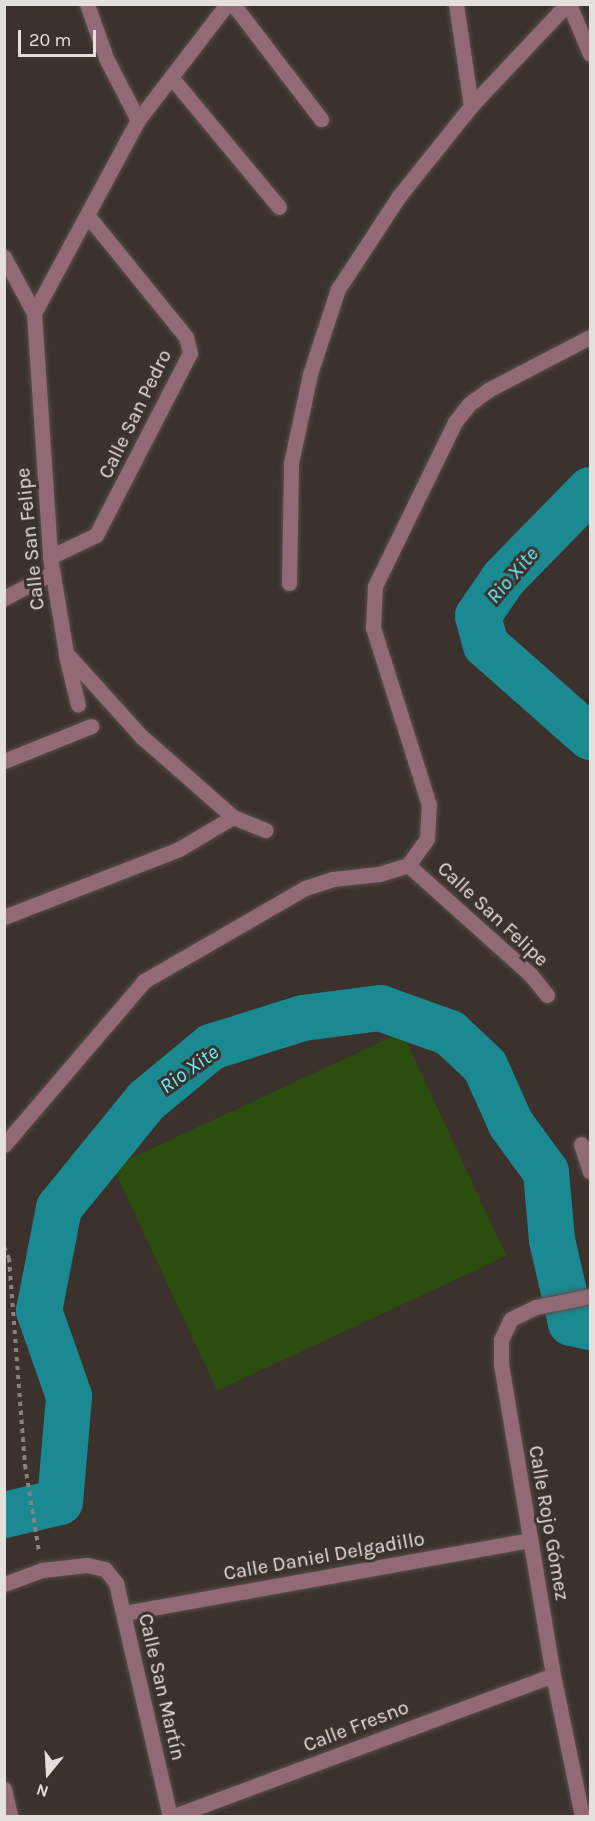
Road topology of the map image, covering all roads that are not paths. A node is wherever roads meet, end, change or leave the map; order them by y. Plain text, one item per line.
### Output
1 (87, 4) edge
2 (227, 4) edge
3 (233, 4) edge
4 (456, 4) edge
5 (568, 4) edge
6 (591, 54) edge
7 (171, 77) junction
8 (471, 106) junction
9 (321, 119) dead end
10 (138, 120) junction
11 (279, 207) dead end
12 (88, 216) junction
13 (4, 257) edge
14 (34, 313) junction
15 (591, 337) edge
16 (50, 556) junction
17 (52, 573) junction
18 (289, 582) dead end
19 (4, 598) edge
20 (66, 653) junction
21 (78, 705) dead end
22 (91, 726) dead end
23 (4, 761) edge
24 (233, 817) junction
25 (265, 830) dead end
26 (408, 865) junction
27 (4, 917) edge
28 (547, 995) dead end
29 (581, 1144) dead end
30 (4, 1145) edge
31 (591, 1172) edge
32 (591, 1296) edge
33 (531, 1540) junction
34 (4, 1584) edge
35 (124, 1613) junction
36 (554, 1675) junction
37 (4, 1789) edge
38 (10, 1816) edge
39 (172, 1816) edge
40 (582, 1816) edge

1 - 10 street
2 - 7 street
3 - 9 street
4 - 8 street
5 - 6 street
5 - 8 street
7 - 10 street
7 - 11 street
8 - 18 street
10 - 12 street
12 - 14 street
12 - 16 street, Calle San Pedro
13 - 14 street, Calle San Felipe
14 - 16 street, Calle San Felipe
15 - 26 street
16 - 17 street, Calle San Felipe
17 - 19 street
17 - 20 street, Calle San Felipe
20 - 21 street, Calle San Felipe
20 - 24 street
22 - 23 street
24 - 25 street
24 - 27 street
26 - 28 street, Calle San Felipe
26 - 30 street
29 - 31 street
32 - 33 street, Calle Rojo Gómez
33 - 35 street, Calle Daniel Delgadillo
33 - 36 street, Calle Rojo Gómez
34 - 35 street, Calle San Martín
35 - 39 street, Calle San Martín
36 - 39 street, Calle Fresno
36 - 40 street, Calle Rojo Gómez
37 - 38 street

